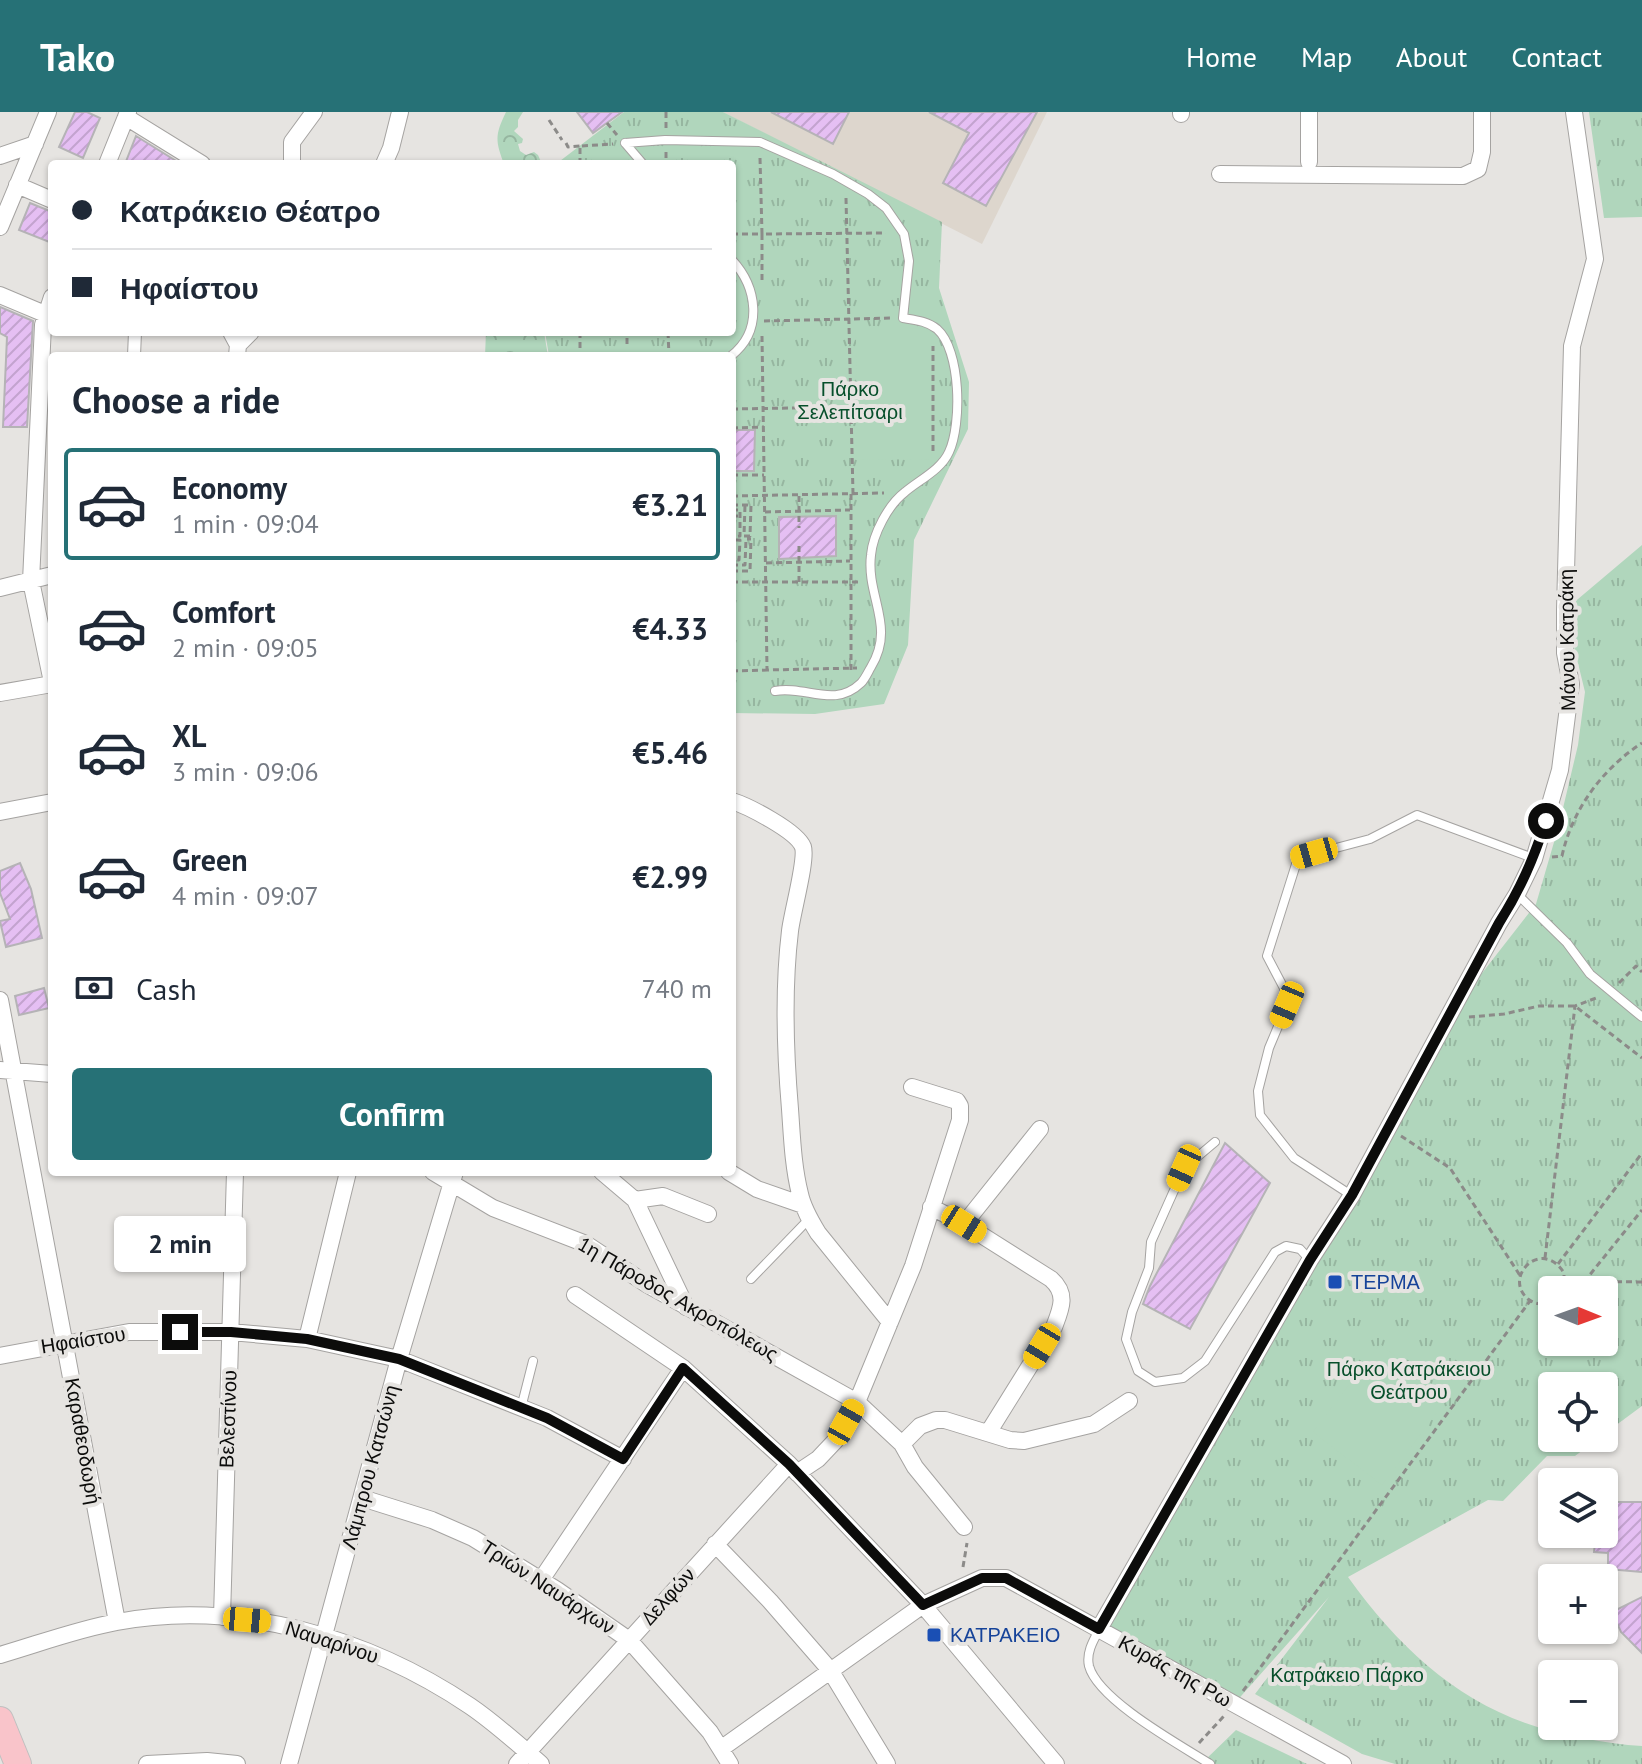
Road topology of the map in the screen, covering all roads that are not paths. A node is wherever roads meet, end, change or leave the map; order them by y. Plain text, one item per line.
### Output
1 (48, 112) edge
2 (314, 112) edge
3 (400, 112) edge
4 (1309, 112) edge
5 (1482, 112) edge
6 (1574, 112) edge
7 (127, 114) edge
8 (35, 144) junction
9 (0, 156) edge
10 (109, 160) edge
11 (196, 160) edge
12 (292, 160) edge
13 (386, 160) edge
14 (640, 160) edge
15 (1309, 162) dead end
16 (1220, 174) dead end
17 (17, 185) junction
18 (48, 198) edge
19 (0, 227) edge
20 (736, 266) edge
21 (0, 295) edge
22 (48, 307) edge
23 (45, 314) junction
24 (734, 352) edge
25 (48, 576) edge
26 (31, 581) junction
27 (0, 588) edge
28 (48, 664) edge
29 (48, 684) edge
30 (775, 691) dead end
31 (0, 693) edge
32 (48, 803) edge
33 (736, 803) edge
34 (0, 812) edge
35 (1534, 859) junction
36 (1517, 894) junction
37 (0, 1000) edge
38 (1642, 1017) edge
39 (6, 1070) edge
40 (48, 1074) edge
41 (912, 1087) dead end
42 (1040, 1129) dead end
43 (1215, 1142) dead end
44 (235, 1176) edge
45 (347, 1176) edge
46 (607, 1176) edge
47 (736, 1176) edge
48 (453, 1178) edge
49 (1352, 1195) junction
50 (635, 1200) junction
51 (931, 1207) junction
52 (806, 1212) junction
53 (708, 1214) dead end
54 (964, 1224) junction
55 (1310, 1260) junction
56 (751, 1279) dead end
57 (575, 1295) dead end
58 (686, 1307) junction
59 (890, 1322) junction
60 (231, 1332) junction
61 (307, 1339) junction
62 (65, 1342) junction
63 (0, 1356) edge
64 (399, 1359) junction
65 (533, 1361) dead end
66 (683, 1368) junction
67 (1129, 1401) dead end
68 (857, 1402) junction
69 (521, 1408) junction
70 (988, 1433) junction
71 (902, 1444) junction
72 (623, 1459) junction
73 (793, 1468) junction
74 (362, 1498) junction
75 (964, 1527) road end
76 (715, 1544) junction
77 (541, 1580) junction
78 (923, 1605) junction
79 (222, 1617) junction
80 (117, 1622) junction
81 (1099, 1629) junction
82 (325, 1637) junction
83 (629, 1640) junction
84 (0, 1655) edge
85 (830, 1670) junction
86 (0, 1720) edge
87 (722, 1748) junction
88 (522, 1758) edge
89 (18, 1764) edge
90 (147, 1764) edge
91 (237, 1764) edge
92 (289, 1764) edge
93 (541, 1764) edge
94 (730, 1764) edge
95 (887, 1764) edge
96 (1056, 1764) edge
97 (1210, 1764) edge
98 (1343, 1764) edge

1 - 8 street
2 - 12 street
3 - 13 street
4 - 15 street
5 - 16 street
6 - 35 street, Μάνου Κατράκη
7 - 10 street
7 - 11 street
8 - 9 street
8 - 17 street
14 - 30 lane
17 - 18 street
17 - 19 street
20 - 24 lane
21 - 23 street
22 - 23 street
23 - 26 street
25 - 26 street
26 - 27 street
26 - 28 street
29 - 31 street
32 - 34 street
33 - 52 street
35 - 36 street, Μάνου Κατράκη
35 - 49 lane
36 - 38 lane
36 - 49 street, Μάνου Κατράκη
37 - 39 street, Καραθεοδωρή
39 - 40 street
39 - 62 street, Καραθεοδωρή
41 - 51 street, Δελφών
42 - 54 street
43 - 55 lane
44 - 60 street, Βελεστίνου
45 - 61 street
46 - 50 street
47 - 52 street
48 - 58 street, 1η Πάροδος Ακροπόλεως
48 - 64 street, Λάμπρου Κατσώνη
49 - 55 street, Μάνου Κατράκη
50 - 53 street
50 - 58 street
51 - 54 street
51 - 59 street, Δελφών
52 - 56 lane
52 - 59 street
54 - 70 street
55 - 81 street, Μάνου Κατράκη
57 - 66 street
58 - 68 street, 1η Πάροδος Ακροπόλεως
59 - 68 street, Δελφών
60 - 61 street, Ηφαίστου
60 - 62 street, Ηφαίστου
60 - 79 street, Βελεστίνου
61 - 64 street, Ηφαίστου
62 - 63 street, Ηφαίστου
62 - 80 street, Καραθεοδωρή
64 - 69 street, Ηφαίστου
64 - 74 street, Λάμπρου Κατσώνη
65 - 69 lane
66 - 72 street
66 - 73 street
67 - 70 street
68 - 71 street, 1η Πάροδος Ακροπόλεως
68 - 73 street, Δελφών
69 - 72 street, Ηφαίστου
70 - 71 street
71 - 75 street, 1η Πάροδος Ακροπόλεως
72 - 77 street
73 - 76 street, Δελφών
73 - 78 street
74 - 77 street, Τριών Ναυάρχων
74 - 82 street, Λάμπρου Κατσώνη
76 - 83 street, Δελφών
76 - 85 street
77 - 83 street, Τριών Ναυάρχων
78 - 81 street, Κυράς της Ρω
78 - 85 street
78 - 96 street
79 - 80 street, Ναυαρίνου
79 - 82 street, Ναυαρίνου
80 - 84 street, Ναυαρίνου
81 - 97 lane
81 - 98 street, Κυράς της Ρω
82 - 88 street, Ναυαρίνου
82 - 92 street, Λάμπρου Κατσώνη
83 - 87 street, Τριών Ναυάρχων
83 - 88 street, Δελφών
85 - 87 street
85 - 95 street
86 - 89 main road
87 - 94 street, Τριών Ναυάρχων
88 - 93 street, Ναυαρίνου
90 - 91 street

